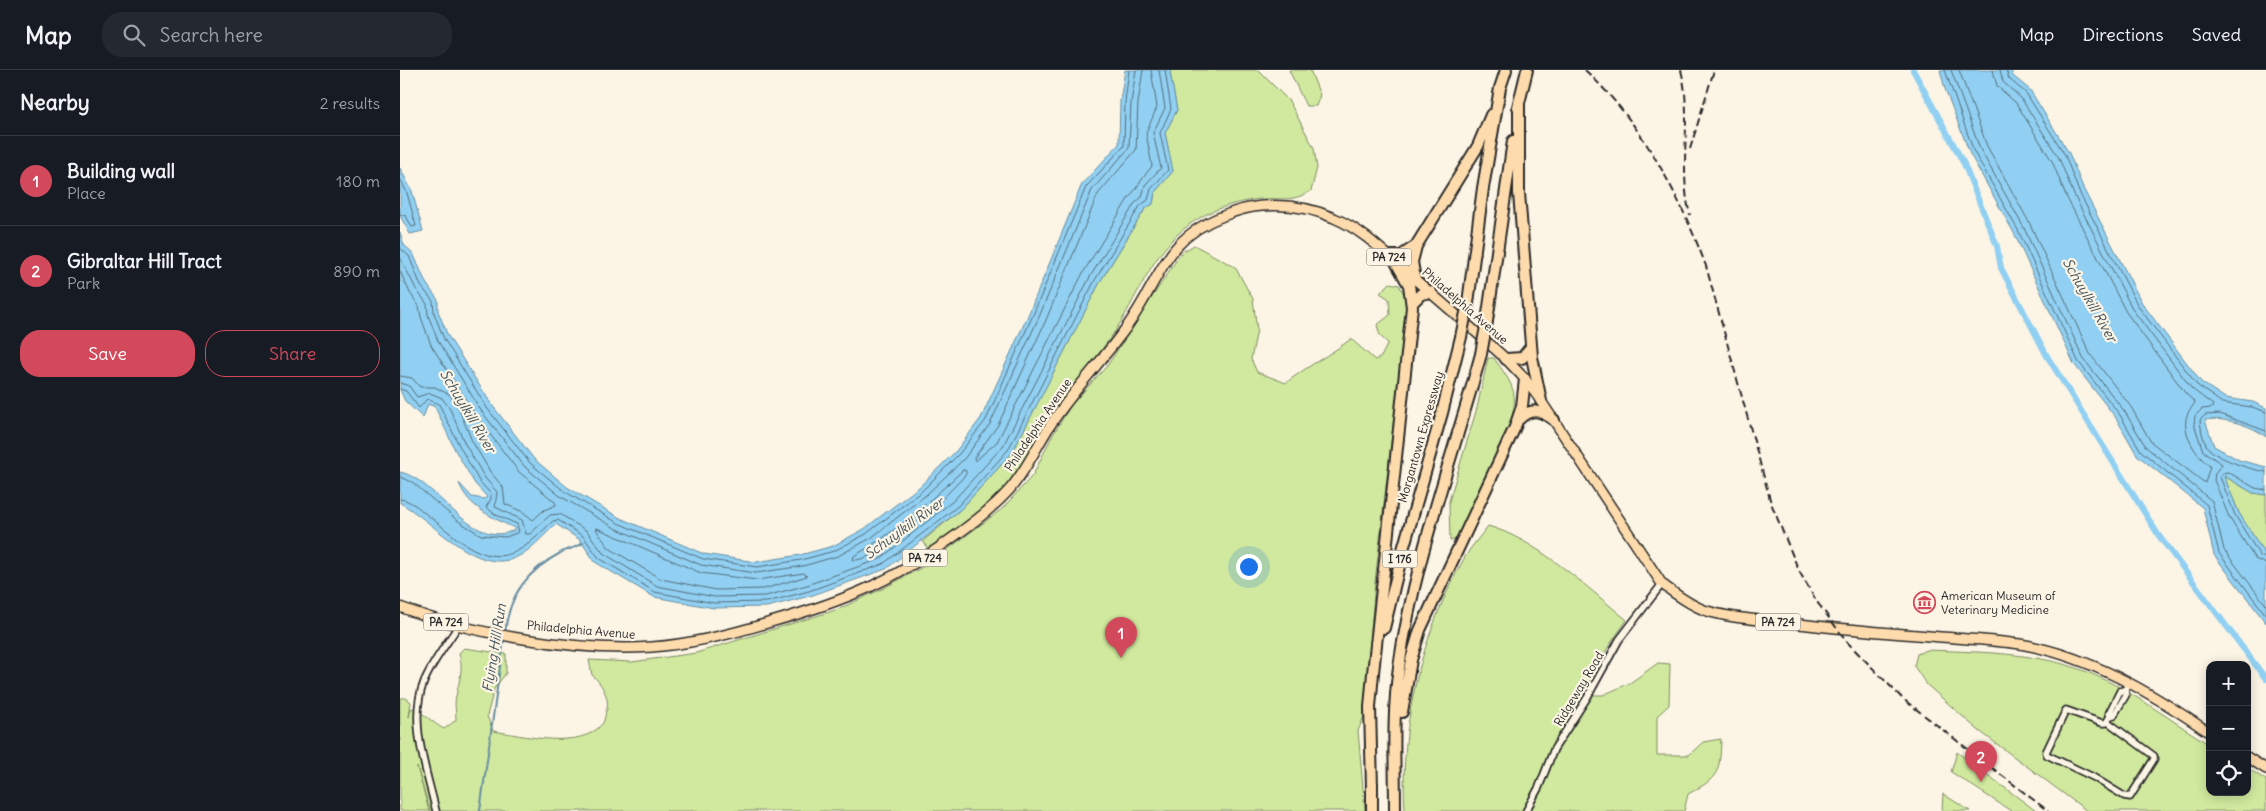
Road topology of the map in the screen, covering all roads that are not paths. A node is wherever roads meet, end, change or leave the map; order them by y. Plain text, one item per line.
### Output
1 (1506, 70) edge
2 (1527, 70) edge
3 (1500, 88) junction
4 (1519, 102) junction
5 (1416, 246) junction
6 (1388, 256) junction
7 (1397, 264) junction
8 (1415, 279) junction
9 (1431, 292) junction
10 (1412, 303) junction
11 (1531, 347) junction
12 (1506, 359) junction
13 (1525, 379) junction
14 (1541, 400) junction
15 (1554, 420) junction
16 (1517, 421) junction
17 (1662, 584) junction
18 (400, 607) edge
19 (458, 626) junction
20 (2127, 686) junction
21 (2109, 719) junction
22 (2206, 730) edge
23 (2251, 760) edge
24 (2266, 769) edge
25 (1395, 787) junction
26 (1372, 788) junction
27 (436, 811) edge
28 (1372, 811) edge
29 (1395, 811) edge
30 (1526, 811) edge

1 - 3 highway, Morgantown Expressway / I 176
2 - 4 highway, I 176
3 - 5 highway
3 - 26 highway, Morgantown Expressway / I 176, bridge
4 - 11 highway
4 - 25 highway, I 176, bridge
5 - 6 highway
5 - 8 highway
6 - 7 main road, Philadelphia Avenue / PA 724
6 - 19 main road, Philadelphia Avenue / PA 724
7 - 8 main road, Philadelphia Avenue / PA 724
7 - 10 highway
8 - 9 main road, Philadelphia Avenue / PA 724
9 - 10 highway
9 - 12 main road, Philadelphia Avenue / PA 724
10 - 26 highway
11 - 12 highway
11 - 14 highway
12 - 13 main road, Philadelphia Avenue / PA 724
13 - 14 main road, Philadelphia Avenue / PA 724
13 - 16 highway
14 - 15 main road, Philadelphia Avenue / PA 724
15 - 16 highway
15 - 17 main road, Philadelphia Avenue / PA 724
16 - 25 highway
17 - 20 main road, Philadelphia Avenue / PA 724
17 - 30 street, Ridgeway Road
18 - 19 main road, Philadelphia Avenue / PA 724
19 - 27 street
20 - 21 street
20 - 22 main road, Philadelphia Avenue / PA 724
21 - 21 street
23 - 24 main road
25 - 29 highway, I 176
26 - 28 highway, Morgantown Expressway / I 176

